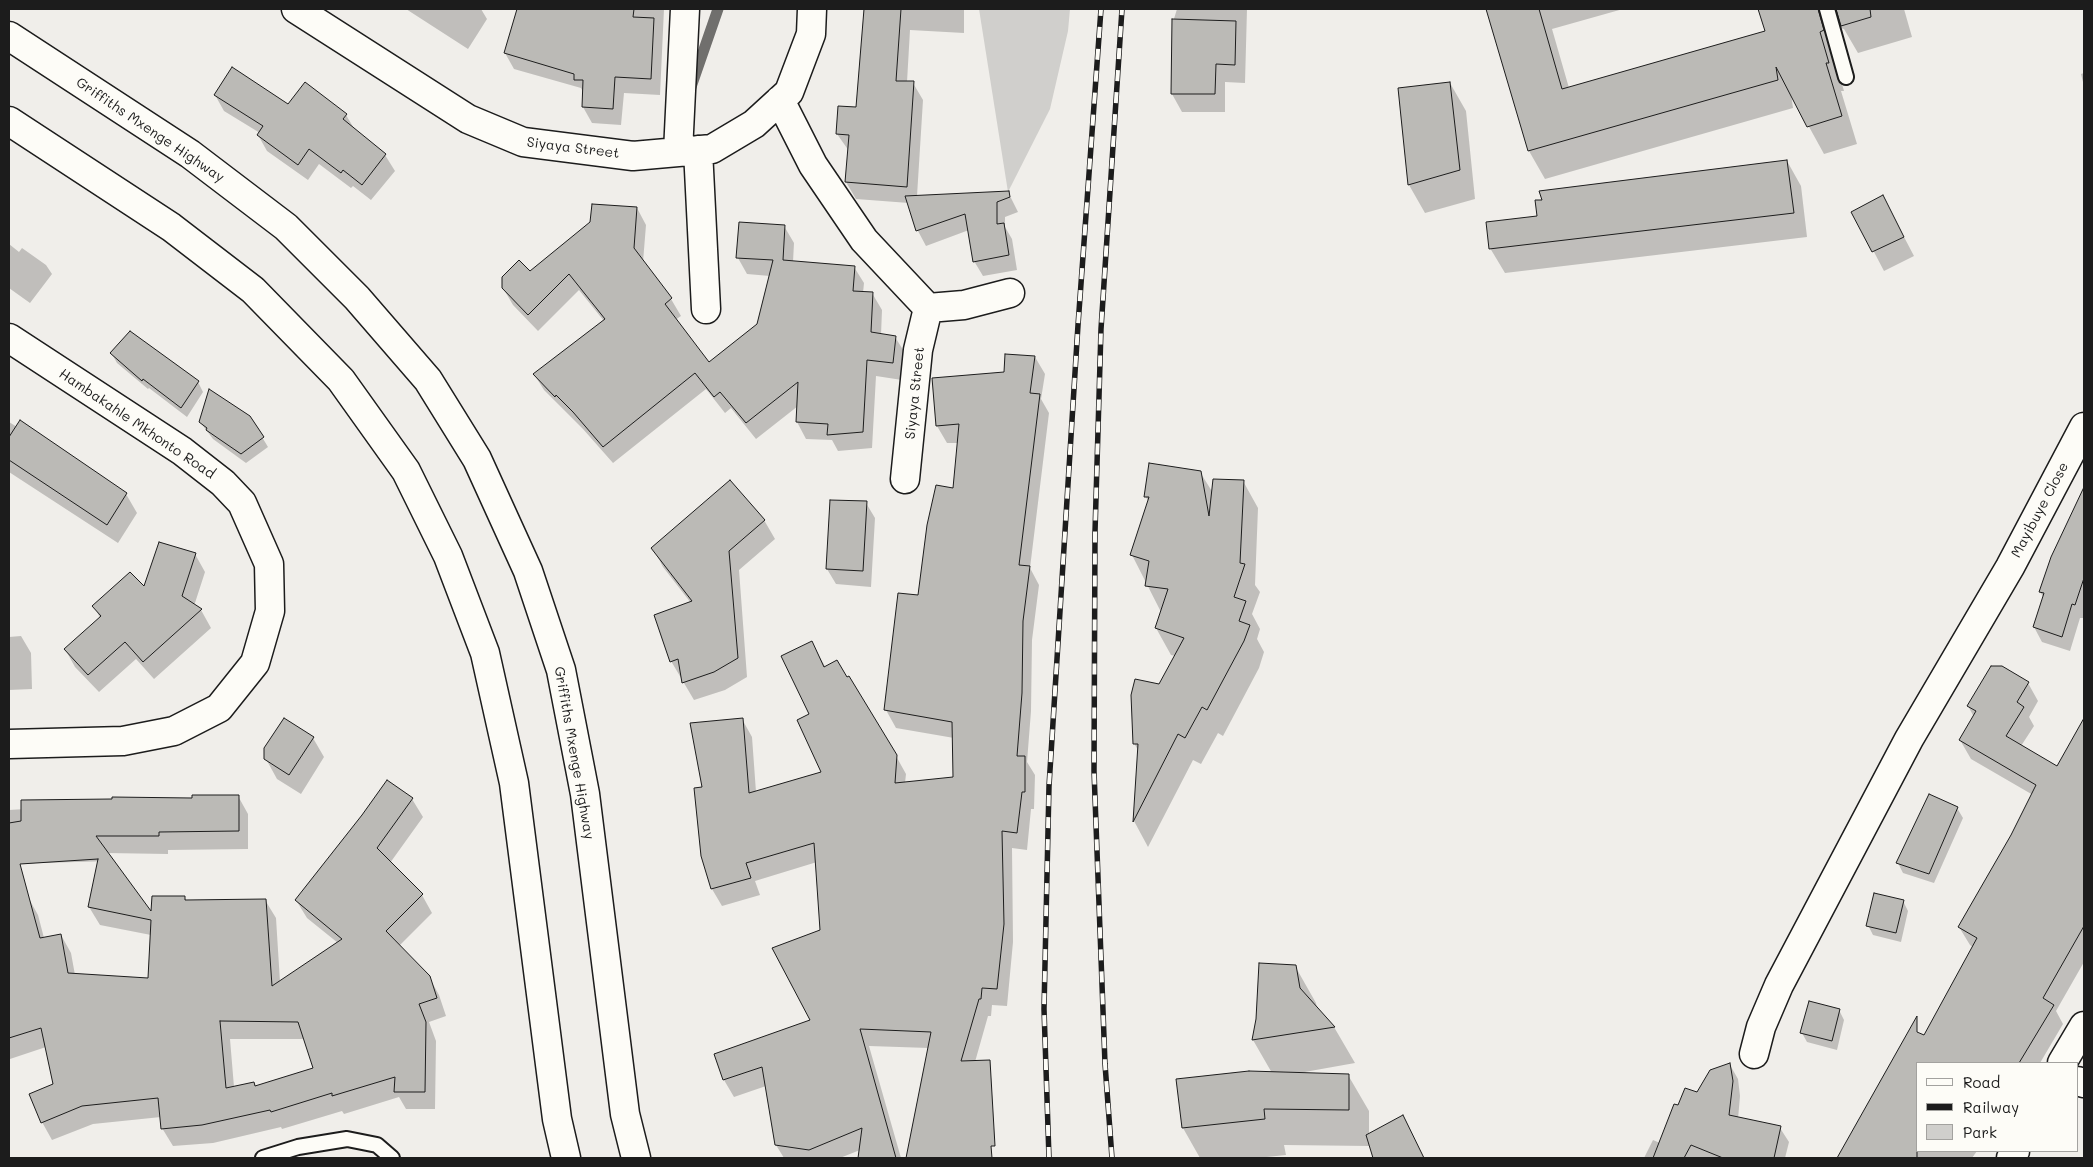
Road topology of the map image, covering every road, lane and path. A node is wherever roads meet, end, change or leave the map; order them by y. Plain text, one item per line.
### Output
1 (296, 9) edge
2 (685, 9) edge
3 (812, 9) edge
4 (1826, 9) edge
5 (9, 36) edge
6 (1846, 77) dead end
7 (780, 100) junction
8 (9, 121) edge
9 (688, 151) junction
10 (1010, 293) dead end
11 (706, 308) dead end
12 (928, 308) junction
13 (9, 338) edge
14 (2084, 427) edge
15 (905, 479) dead end
16 (9, 744) edge
17 (2084, 1026) edge
18 (1754, 1054) dead end
19 (2063, 1062) edge
20 (263, 1158) edge
21 (392, 1158) edge
22 (566, 1158) edge
23 (636, 1158) edge

1 - 9 street, Siyaya Street
2 - 9 street
3 - 7 street, Siyaya Street
4 - 6 lane
5 - 23 street, Griffiths Mxenge Highway
7 - 9 street, Siyaya Street
7 - 12 street
8 - 22 street
9 - 11 street
10 - 12 street
12 - 15 street, Siyaya Street
13 - 16 street, Hambakahle Mkhonto Road
14 - 18 street, Mayibuye Close
17 - 19 street
20 - 21 lane

